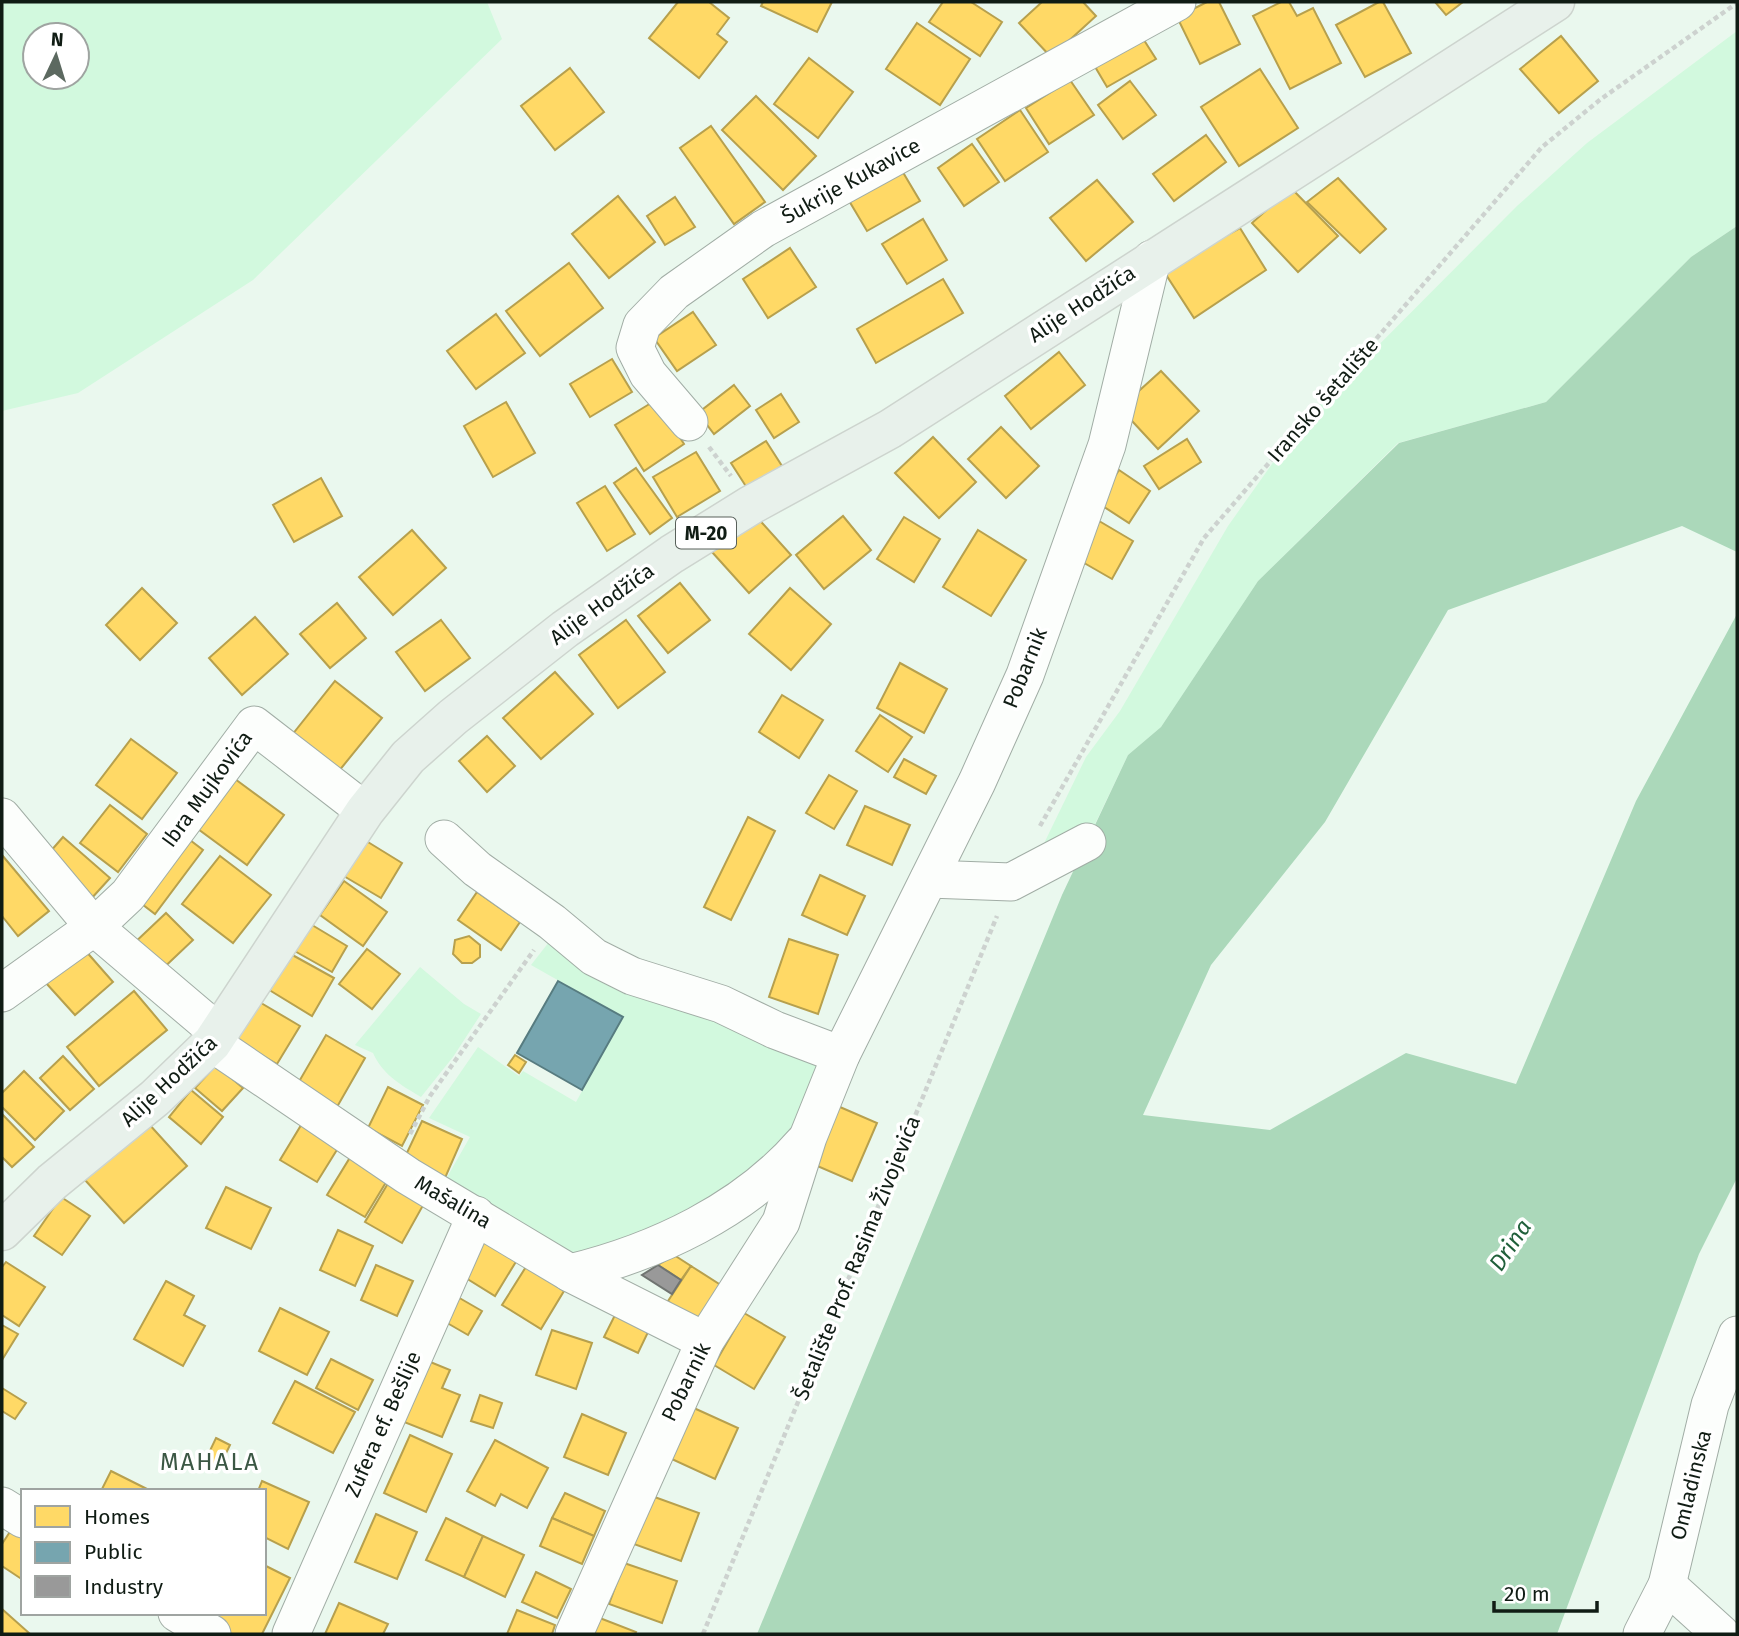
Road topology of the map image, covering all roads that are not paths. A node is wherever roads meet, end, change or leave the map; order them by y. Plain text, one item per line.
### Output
1 (1177, 2) edge
2 (1545, 4) edge
3 (1152, 259) junction
4 (689, 422) road end
5 (365, 810) junction
6 (2, 817) edge
7 (444, 839) dead end
8 (1087, 842) dead end
9 (929, 879) junction
10 (94, 927) junction
11 (2, 993) edge
12 (216, 1038) junction
13 (841, 1055) junction
14 (808, 1138) junction
15 (475, 1215) junction
16 (2, 1231) edge
17 (570, 1273) junction
18 (1737, 1335) edge
19 (705, 1341) junction
20 (2, 1506) edge
21 (21, 1518) edge
22 (1667, 1585) junction
23 (180, 1615) edge
24 (212, 1634) edge
25 (291, 1634) edge
26 (574, 1634) edge
27 (1642, 1634) edge
28 (1721, 1634) edge

1 - 4 street, Šukrije Kukavice
2 - 3 main road, Alije Hodžića / M-20
3 - 5 main road, Alije Hodžića / M-20
3 - 9 street, Pobarnik
5 - 10 street, Ibra Mujkovića
5 - 12 main road, Alije Hodžića / M-20
6 - 10 street, Mašalina
7 - 13 street
8 - 9 street
9 - 13 street, Pobarnik
10 - 11 street
10 - 12 street, Mašalina
12 - 15 street, Mašalina
12 - 16 main road, Alije Hodžića / M-20
13 - 14 street, Pobarnik
14 - 17 street, Pobarnik
14 - 19 street, Pobarnik
15 - 17 street, Mašalina
15 - 25 street, Zufera ef. Bešlije
17 - 19 street, Mašalina
18 - 22 street, Omladinska
19 - 26 street, Pobarnik
20 - 21 street
22 - 27 street, Omladinska
22 - 28 street
23 - 24 street

